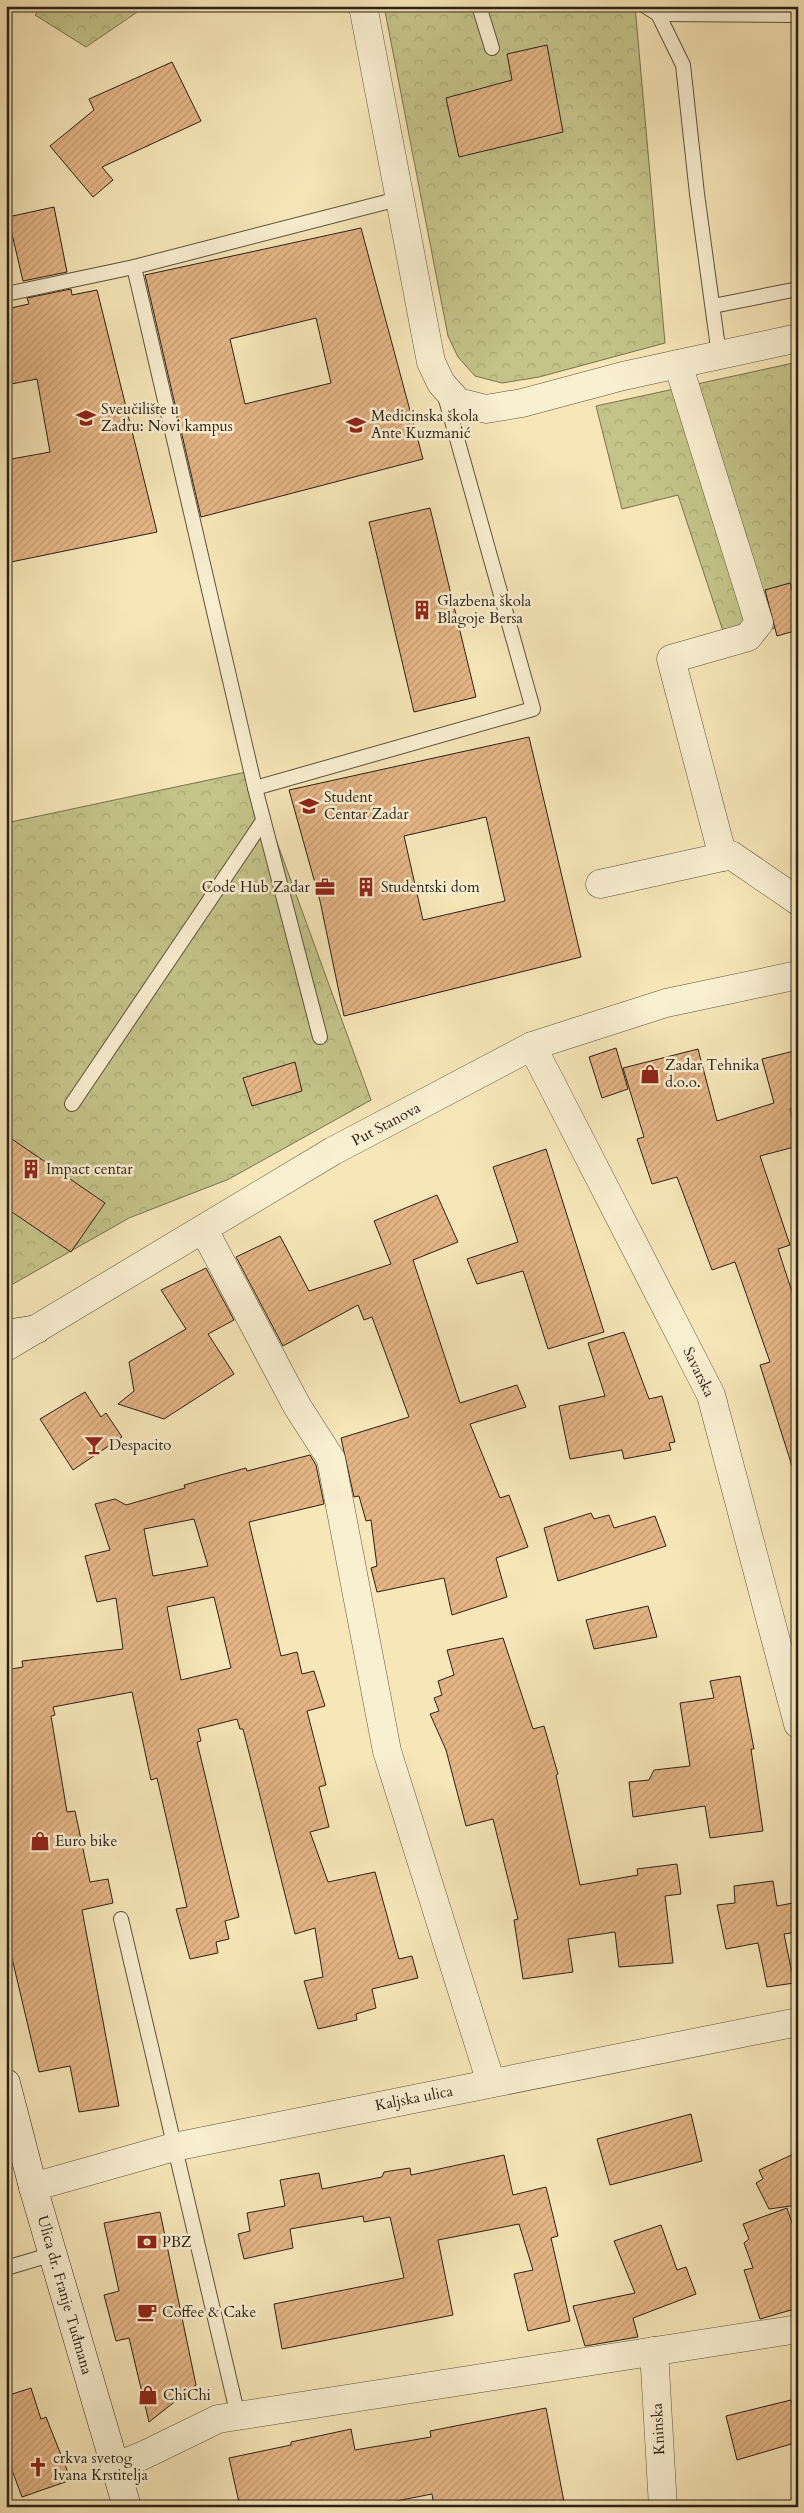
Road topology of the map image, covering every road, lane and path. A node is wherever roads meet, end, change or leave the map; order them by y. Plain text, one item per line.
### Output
1 (363, 6) edge
2 (479, 6) edge
3 (645, 6) edge
4 (658, 14) junction
5 (798, 15) edge
6 (492, 48) dead end
7 (398, 199) junction
8 (134, 267) junction
9 (798, 289) edge
10 (6, 294) edge
11 (713, 306) junction
12 (798, 338) edge
13 (720, 355) junction
14 (678, 364) junction
15 (441, 383) junction
16 (255, 788) junction
17 (263, 821) junction
18 (722, 857) junction
19 (600, 884) dead end
20 (798, 900) edge
21 (798, 975) edge
22 (320, 1037) dead end
23 (532, 1046) junction
24 (72, 1104) dead end
25 (204, 1230) junction
26 (37, 1329) junction
27 (6, 1334) edge
28 (6, 1347) edge
29 (798, 1724) edge
30 (121, 1919) dead end
31 (798, 2022) edge
32 (6, 2083) edge
33 (491, 2083) junction
34 (174, 2147) junction
35 (33, 2187) junction
36 (53, 2254) junction
37 (6, 2268) edge
38 (798, 2330) edge
39 (654, 2351) junction
40 (238, 2416) junction
41 (116, 2466) junction
42 (127, 2507) edge
43 (663, 2507) edge

1 - 7 street
2 - 6 lane
3 - 4 lane
4 - 5 lane
4 - 11 lane
7 - 8 lane
7 - 15 street
8 - 10 lane
8 - 16 lane
9 - 11 lane
11 - 13 lane
12 - 13 street
13 - 14 street
14 - 15 street
14 - 18 street
15 - 16 lane
16 - 17 lane
17 - 22 lane
17 - 24 lane
18 - 19 street
18 - 20 street
21 - 23 street, Put Stanova
23 - 25 street, Put Stanova
23 - 29 street, Savarska
25 - 26 street, Put Stanova
25 - 33 street
26 - 27 street
26 - 28 street, Put Stanova
30 - 34 lane
31 - 33 street, Kaljska ulica
32 - 35 street, Ulica dr. Franje Tuđmana
33 - 34 street, Kaljska ulica
34 - 35 street, Kaljska ulica
34 - 40 lane
35 - 36 street, Ulica dr. Franje Tuđmana
36 - 37 lane
36 - 41 street, Ulica dr. Franje Tuđmana
38 - 39 street
39 - 40 street
39 - 43 street, Kninska
40 - 41 street
41 - 42 street, Ulica dr. Franje Tuđmana

